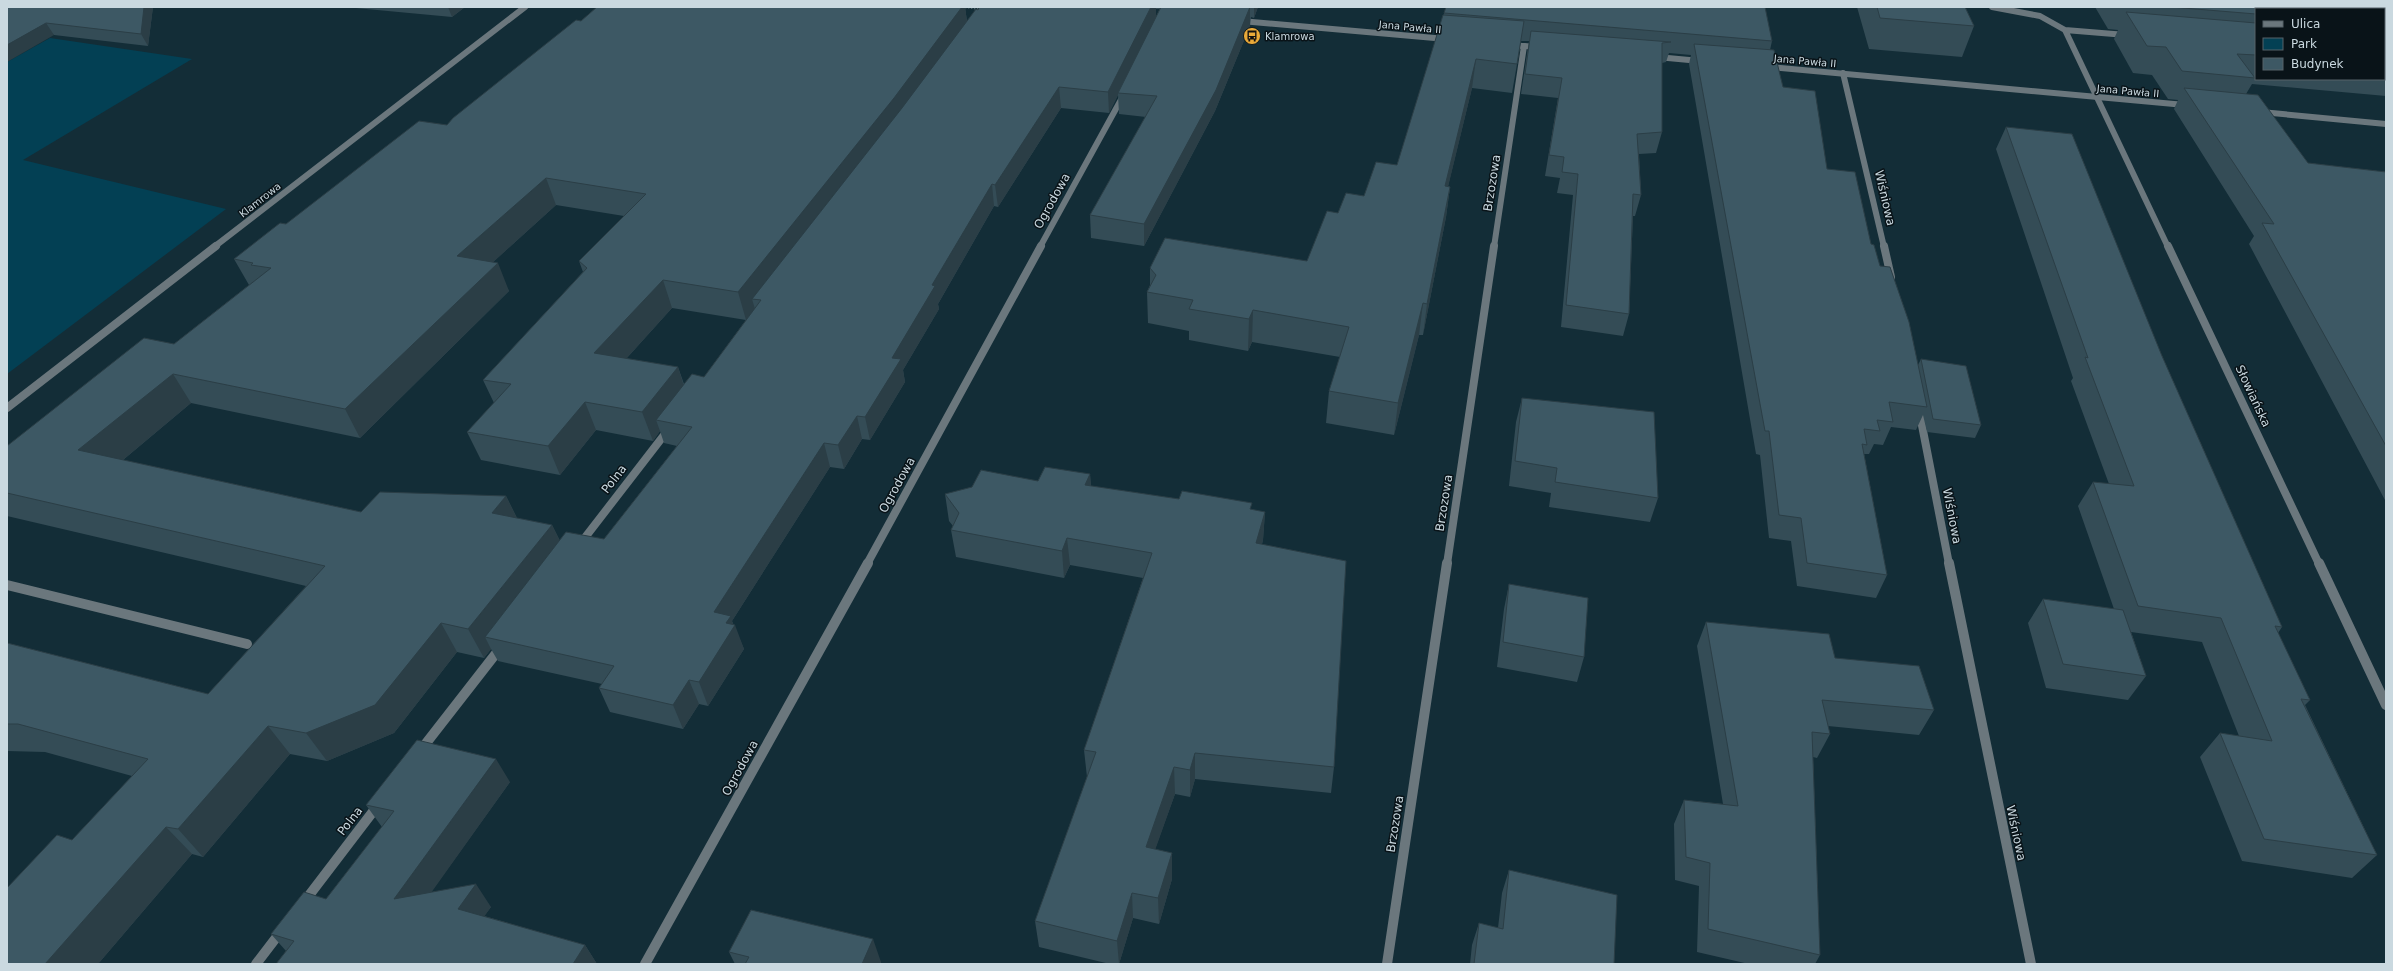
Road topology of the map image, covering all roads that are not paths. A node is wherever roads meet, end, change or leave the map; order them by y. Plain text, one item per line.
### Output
1 (525, 7) edge
2 (1992, 7) edge
3 (1232, 20) edge
4 (2065, 30) junction
5 (2134, 36) edge
6 (1452, 40) edge
7 (1500, 44) edge
8 (1524, 46) junction
9 (1547, 48) edge
10 (1648, 56) edge
11 (1711, 62) edge
12 (1765, 66) edge
13 (1843, 73) junction
14 (1129, 86) edge
15 (2098, 97) junction
16 (2194, 106) edge
17 (2255, 112) edge
18 (2386, 124) edge
19 (1894, 290) edge
20 (1918, 403) edge
21 (7, 408) edge
22 (673, 422) edge
23 (576, 548) edge
24 (7, 585) edge
25 (508, 637) edge
26 (247, 644) dead end
27 (2386, 705) edge
28 (416, 756) edge
29 (382, 800) edge
30 (299, 907) edge
31 (290, 920) edge
32 (256, 964) edge
33 (645, 964) edge
34 (1386, 964) edge
35 (2031, 964) edge

1 - 21 street, Klamrowa
2 - 4 street
3 - 6 street, Jana Pawła II
4 - 5 street
4 - 15 street, Słowiańska
7 - 8 street
8 - 9 street
8 - 34 street, Brzozowa
10 - 11 street
12 - 13 street, Jana Pawła II
13 - 15 street, Jana Pawła II
13 - 19 street, Wiśniowa
14 - 33 street, Ogrodowa
15 - 16 street, Jana Pawła II
15 - 27 street, Słowiańska
17 - 18 street
20 - 35 street, Wiśniowa
22 - 23 street, Polna
24 - 26 street
25 - 28 street
29 - 30 street, Polna
31 - 32 street

